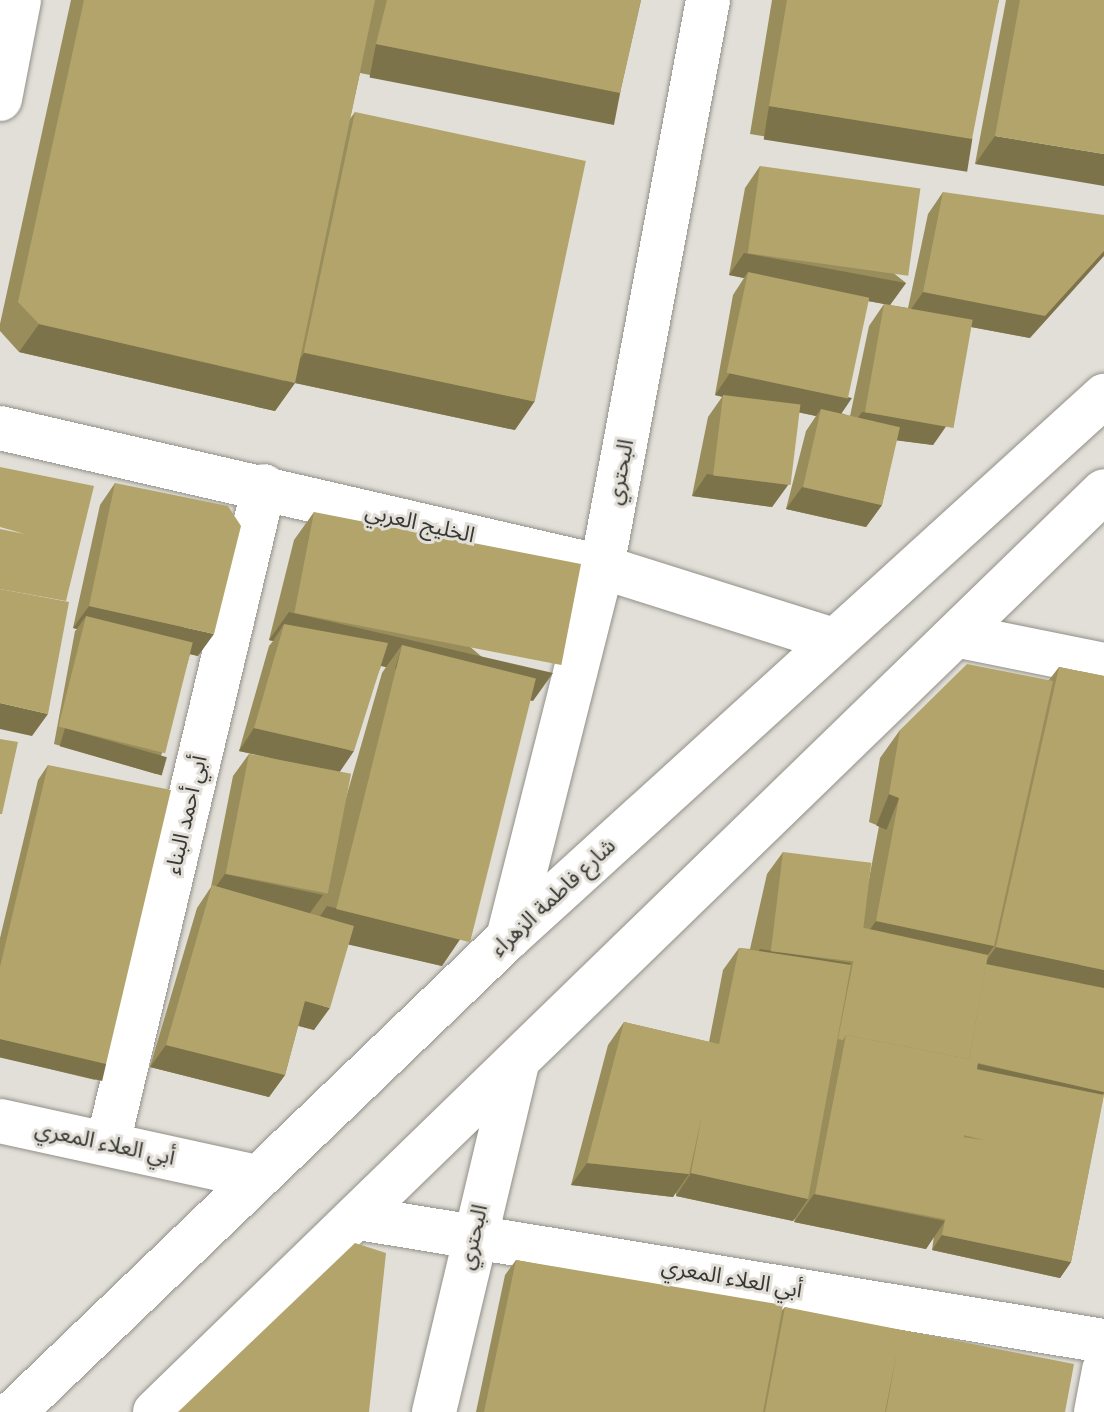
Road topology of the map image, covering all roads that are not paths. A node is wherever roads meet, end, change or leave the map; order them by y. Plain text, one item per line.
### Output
1 (19, 0) edge
2 (708, 0) edge
3 (0, 99) edge
4 (1104, 396) edge
5 (0, 428) edge
6 (264, 486) junction
7 (1104, 491) edge
8 (602, 567) junction
9 (960, 636) junction
10 (834, 640) junction
11 (1104, 665) edge
12 (508, 938) junction
13 (518, 1063) junction
14 (0, 1121) edge
15 (108, 1143) junction
16 (257, 1177) junction
17 (359, 1218) junction
18 (473, 1234) junction
19 (1104, 1341) edge
20 (1104, 1370) edge
21 (14, 1412) edge
22 (155, 1412) edge
23 (434, 1412) edge
24 (1096, 1412) edge

1 - 3 street
2 - 8 street, البحتري
4 - 10 street, شارع فاطمة الزهراء
5 - 6 street, الخليج العربي
6 - 8 street, الخليج العربي
6 - 15 street, أبي أحمد البناء
7 - 9 street
8 - 10 street, الخليج العربي
8 - 12 street, البحتري
9 - 11 street
9 - 13 street
10 - 12 street, شارع فاطمة الزهراء
12 - 16 street, شارع فاطمة الزهراء
13 - 17 street
13 - 18 street, البحتري
14 - 15 street, أبي العلاء المعري
15 - 16 street, أبي العلاء المعري
16 - 21 street, شارع فاطمة الزهراء
17 - 18 street, أبي العلاء المعري
17 - 22 street
18 - 19 street, أبي العلاء المعري
18 - 23 street, البحتري
20 - 24 street

